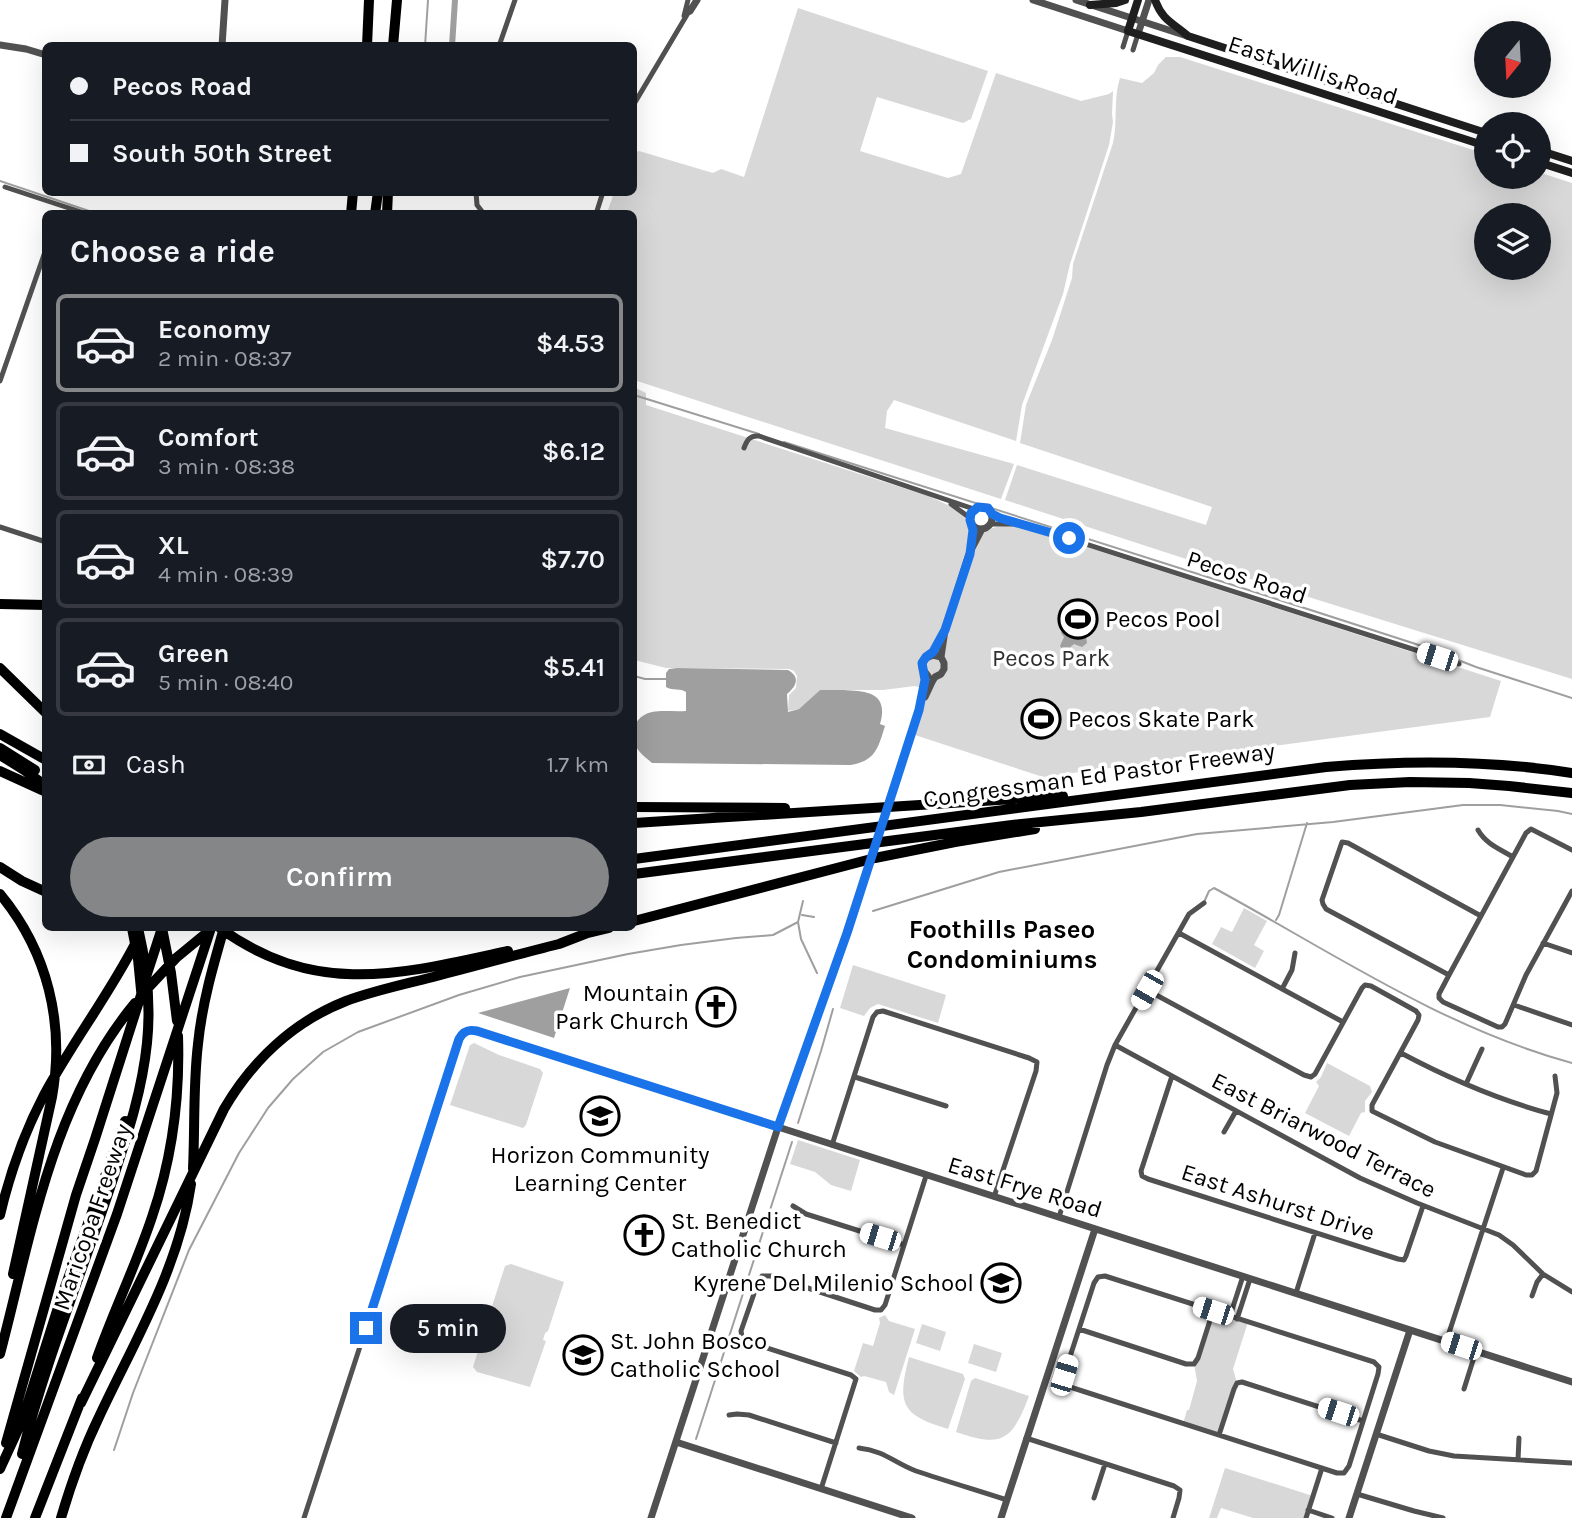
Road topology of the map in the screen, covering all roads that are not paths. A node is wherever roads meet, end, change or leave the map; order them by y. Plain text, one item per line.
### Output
1 (225, 0) edge
2 (369, 0) edge
3 (397, 0) edge
4 (515, 0) edge
5 (688, 0) edge
6 (695, 0) edge
7 (1033, 0) edge
8 (1076, 0) edge
9 (1125, 0) edge
10 (1138, 0) edge
11 (1149, 0) edge
12 (1155, 0) edge
13 (1090, 5) junction
14 (690, 10) joint
15 (1132, 18) junction
16 (1142, 21) junction
17 (682, 22) junction
18 (1128, 30) junction
19 (1138, 34) junction
20 (1188, 36) junction
21 (222, 42) edge
22 (367, 42) edge
23 (394, 42) edge
24 (500, 42) edge
25 (0, 45) edge
26 (1123, 47) dead end
27 (1133, 50) dead end
28 (42, 54) edge
29 (637, 99) edge
30 (1474, 129) edge
31 (1474, 142) edge
32 (1551, 154) edge
33 (1572, 161) edge
34 (1551, 166) edge
35 (1572, 173) edge
36 (5, 187) dead end
37 (61, 205) junction
38 (59, 210) edge
39 (76, 210) edge
40 (42, 260) edge
41 (0, 381) edge
42 (744, 448) dead end
43 (942, 499) junction
44 (974, 509) junction
45 (992, 514) junction
46 (970, 518) junction
47 (991, 524) junction
48 (1023, 525) junction
49 (0, 527) edge
50 (973, 527) junction
51 (982, 529) junction
52 (42, 541) edge
53 (970, 554) junction
54 (0, 604) edge
55 (42, 605) edge
56 (945, 630) junction
57 (930, 655) junction
58 (941, 657) junction
59 (1459, 664) dead end
60 (0, 668) edge
61 (925, 674) junction
62 (935, 677) junction
63 (42, 709) edge
64 (919, 710) junction
65 (0, 734) edge
66 (0, 748) edge
67 (0, 755) edge
68 (42, 758) edge
69 (19, 763) junction
70 (0, 771) edge
71 (1572, 773) edge
72 (42, 776) edge
73 (42, 783) edge
74 (42, 790) edge
75 (1137, 791) junction
76 (1572, 793) edge
77 (637, 807) edge
78 (856, 808) junction
79 (1141, 812) junction
80 (637, 823) edge
81 (1478, 830) dead end
82 (1572, 850) edge
83 (1513, 856) junction
84 (637, 859) edge
85 (0, 867) edge
86 (637, 874) edge
87 (42, 890) edge
88 (1572, 891) edge
89 (0, 894) edge
90 (1203, 903) dead end
91 (1481, 916) junction
92 (637, 920) edge
93 (133, 931) edge
94 (140, 931) edge
95 (141, 931) edge
96 (161, 931) edge
97 (163, 931) edge
98 (209, 931) edge
99 (211, 931) edge
100 (221, 931) edge
101 (226, 931) edge
102 (595, 931) edge
103 (590, 932) junction
104 (1179, 933) junction
105 (1543, 943) junction
106 (1295, 953) dead end
107 (1572, 953) edge
108 (1449, 975) junction
109 (1282, 989) junction
110 (1147, 990) junction
111 (1514, 1004) junction
112 (1343, 1023) junction
113 (1572, 1025) edge
114 (1115, 1045) junction
115 (1482, 1049) dead end
116 (1401, 1053) junction
117 (1172, 1076) junction
118 (1555, 1076) dead end
119 (855, 1077) junction
120 (1466, 1084) junction
121 (946, 1106) dead end
122 (1236, 1111) junction
123 (1551, 1114) junction
124 (778, 1127) junction
125 (1224, 1132) dead end
126 (832, 1145) junction
127 (1503, 1168) junction
128 (926, 1176) junction
129 (995, 1197) junction
130 (793, 1206) dead end
131 (1423, 1206) junction
132 (0, 1215) edge
133 (1059, 1217) junction
134 (1482, 1228) junction
135 (1095, 1229) junction
136 (1315, 1233) junction
137 (904, 1245) junction
138 (1525, 1245) dead end
139 (1519, 1251) junction
140 (1543, 1273) junction
141 (1247, 1278) junction
142 (1572, 1292) edge
143 (1296, 1293) junction
144 (1236, 1296) junction
145 (1532, 1296) dead end
146 (1244, 1299) junction
147 (1213, 1311) junction
148 (1230, 1316) junction
149 (1237, 1318) junction
150 (1079, 1329) junction
151 (1410, 1330) junction
152 (0, 1336) edge
153 (1446, 1342) junction
154 (1476, 1351) junction
155 (0, 1354) edge
156 (1572, 1382) edge
157 (1464, 1389) dead end
158 (81, 1403) junction
159 (729, 1415) dead end
160 (1363, 1420) junction
161 (1376, 1434) junction
162 (1219, 1435) junction
163 (1026, 1438) junction
164 (1519, 1438) dead end
165 (676, 1442) junction
166 (836, 1443) junction
167 (859, 1448) dead end
168 (1518, 1460) junction
169 (0, 1463) edge
170 (1572, 1463) edge
171 (1105, 1464) junction
172 (1322, 1468) junction
173 (0, 1469) edge
174 (821, 1489) junction
175 (1357, 1494) junction
176 (1094, 1498) dead end
177 (1007, 1500) junction
178 (10, 1506) junction
179 (1308, 1510) junction
180 (1420, 1516) edge
181 (1328, 1517) edge
182 (6, 1518) edge
183 (34, 1518) edge
184 (61, 1518) edge
185 (304, 1518) edge
186 (651, 1518) edge
187 (912, 1518) edge
188 (1001, 1518) edge
189 (1173, 1518) edge
190 (1306, 1518) edge
191 (1349, 1518) edge
192 (1444, 1518) edge

1 - 21 street
2 - 22 highway
3 - 23 highway
4 - 24 street
5 - 17 street
6 - 14 street
7 - 18 street
8 - 13 street, East Willis Road
9 - 13 main road
10 - 15 main road
11 - 16 street
12 - 20 main road
13 - 15 street, East Willis Road
14 - 17 street
15 - 16 street, East Willis Road
15 - 18 main road
16 - 19 street
16 - 20 street, East Willis Road
17 - 29 street
18 - 19 main road, East Willis Road
18 - 26 street
19 - 27 street
19 - 31 main road, East Willis Road
20 - 30 main road, East Willis Road
25 - 28 street
32 - 33 main road
34 - 35 main road
36 - 37 street
37 - 38 street
37 - 39 street
40 - 41 street
42 - 43 street
43 - 44 street
43 - 46 street
44 - 45 street
44 - 46 street
45 - 47 street
45 - 48 street, Pecos Road
46 - 50 street
47 - 48 street, Pecos Road
47 - 51 street
48 - 59 street, Pecos Road
49 - 52 street
50 - 51 street
50 - 53 street
51 - 53 street
53 - 56 street
54 - 55 highway
56 - 57 street
56 - 58 street
57 - 58 street
57 - 61 street
58 - 62 street
60 - 63 highway
61 - 62 street
61 - 64 street
62 - 64 street
64 - 124 street
65 - 68 highway
66 - 69 highway
67 - 69 highway
69 - 72 highway
69 - 73 highway
70 - 74 highway
71 - 75 highway, Congressman Ed Pastor Freeway
75 - 78 highway
75 - 84 highway, Congressman Ed Pastor Freeway
76 - 79 highway, Congressman Ed Pastor Freeway
77 - 78 highway
78 - 80 highway
79 - 86 highway, Congressman Ed Pastor Freeway
79 - 92 highway
81 - 83 street
82 - 83 street
83 - 91 street
85 - 87 highway
88 - 105 street
89 - 152 highway
90 - 104 street
91 - 108 street
91 - 108 street
93 - 173 highway
94 - 132 highway
95 - 178 highway
96 - 169 highway, Maricopa Freeway
97 - 158 highway
98 - 155 highway
99 - 178 highway, Maricopa Freeway
100 - 184 highway
101 - 103 highway
102 - 103 highway
103 - 158 highway
104 - 109 street
104 - 110 street
105 - 107 street
105 - 111 street
106 - 109 street
108 - 111 street
109 - 112 street
110 - 112 street
110 - 114 street
111 - 113 street
112 - 116 street
114 - 117 street, East Briarwood Terrace
114 - 133 street
115 - 120 street
116 - 120 street
116 - 127 street
117 - 122 street, East Briarwood Terrace
117 - 136 street, East Ashurst Drive
118 - 123 street
119 - 121 street
119 - 126 street
119 - 129 street
120 - 123 street
122 - 125 street
122 - 131 street, East Briarwood Terrace
123 - 127 street
124 - 126 street, East Frye Road
124 - 165 street
124 - 185 street, East Frye Road
126 - 128 street, East Frye Road
127 - 134 street
128 - 129 street, East Frye Road
128 - 137 street
129 - 133 street, East Frye Road
130 - 137 street
131 - 134 street, East Briarwood Terrace
131 - 136 street, East Ashurst Drive
133 - 135 street, East Frye Road
134 - 139 street, East Briarwood Terrace
134 - 153 street
135 - 141 street, East Frye Road
135 - 163 street
136 - 143 street
137 - 166 street
138 - 139 street
139 - 140 street, East Briarwood Terrace
140 - 142 street, East Briarwood Terrace
140 - 145 street
141 - 143 street, East Frye Road
141 - 144 street
141 - 146 street
143 - 151 street, East Frye Road
144 - 146 street
144 - 148 street
146 - 149 street
147 - 148 street
147 - 150 street
147 - 150 street
148 - 149 street
149 - 160 street
150 - 162 street
151 - 153 street, East Frye Road
151 - 161 street
153 - 154 street, East Frye Road
154 - 156 street, East Frye Road
154 - 157 street
158 - 183 highway
159 - 166 street
160 - 162 street
160 - 172 street
161 - 168 street
161 - 175 street
162 - 172 street
163 - 171 street
163 - 177 street
164 - 168 street
165 - 174 street
165 - 186 street
166 - 174 street
167 - 177 street
168 - 170 street
171 - 176 street
171 - 189 street
172 - 179 street
174 - 187 street
175 - 180 street
175 - 191 street
177 - 188 street
178 - 182 highway, Maricopa Freeway
179 - 181 street
179 - 190 street
180 - 192 street

